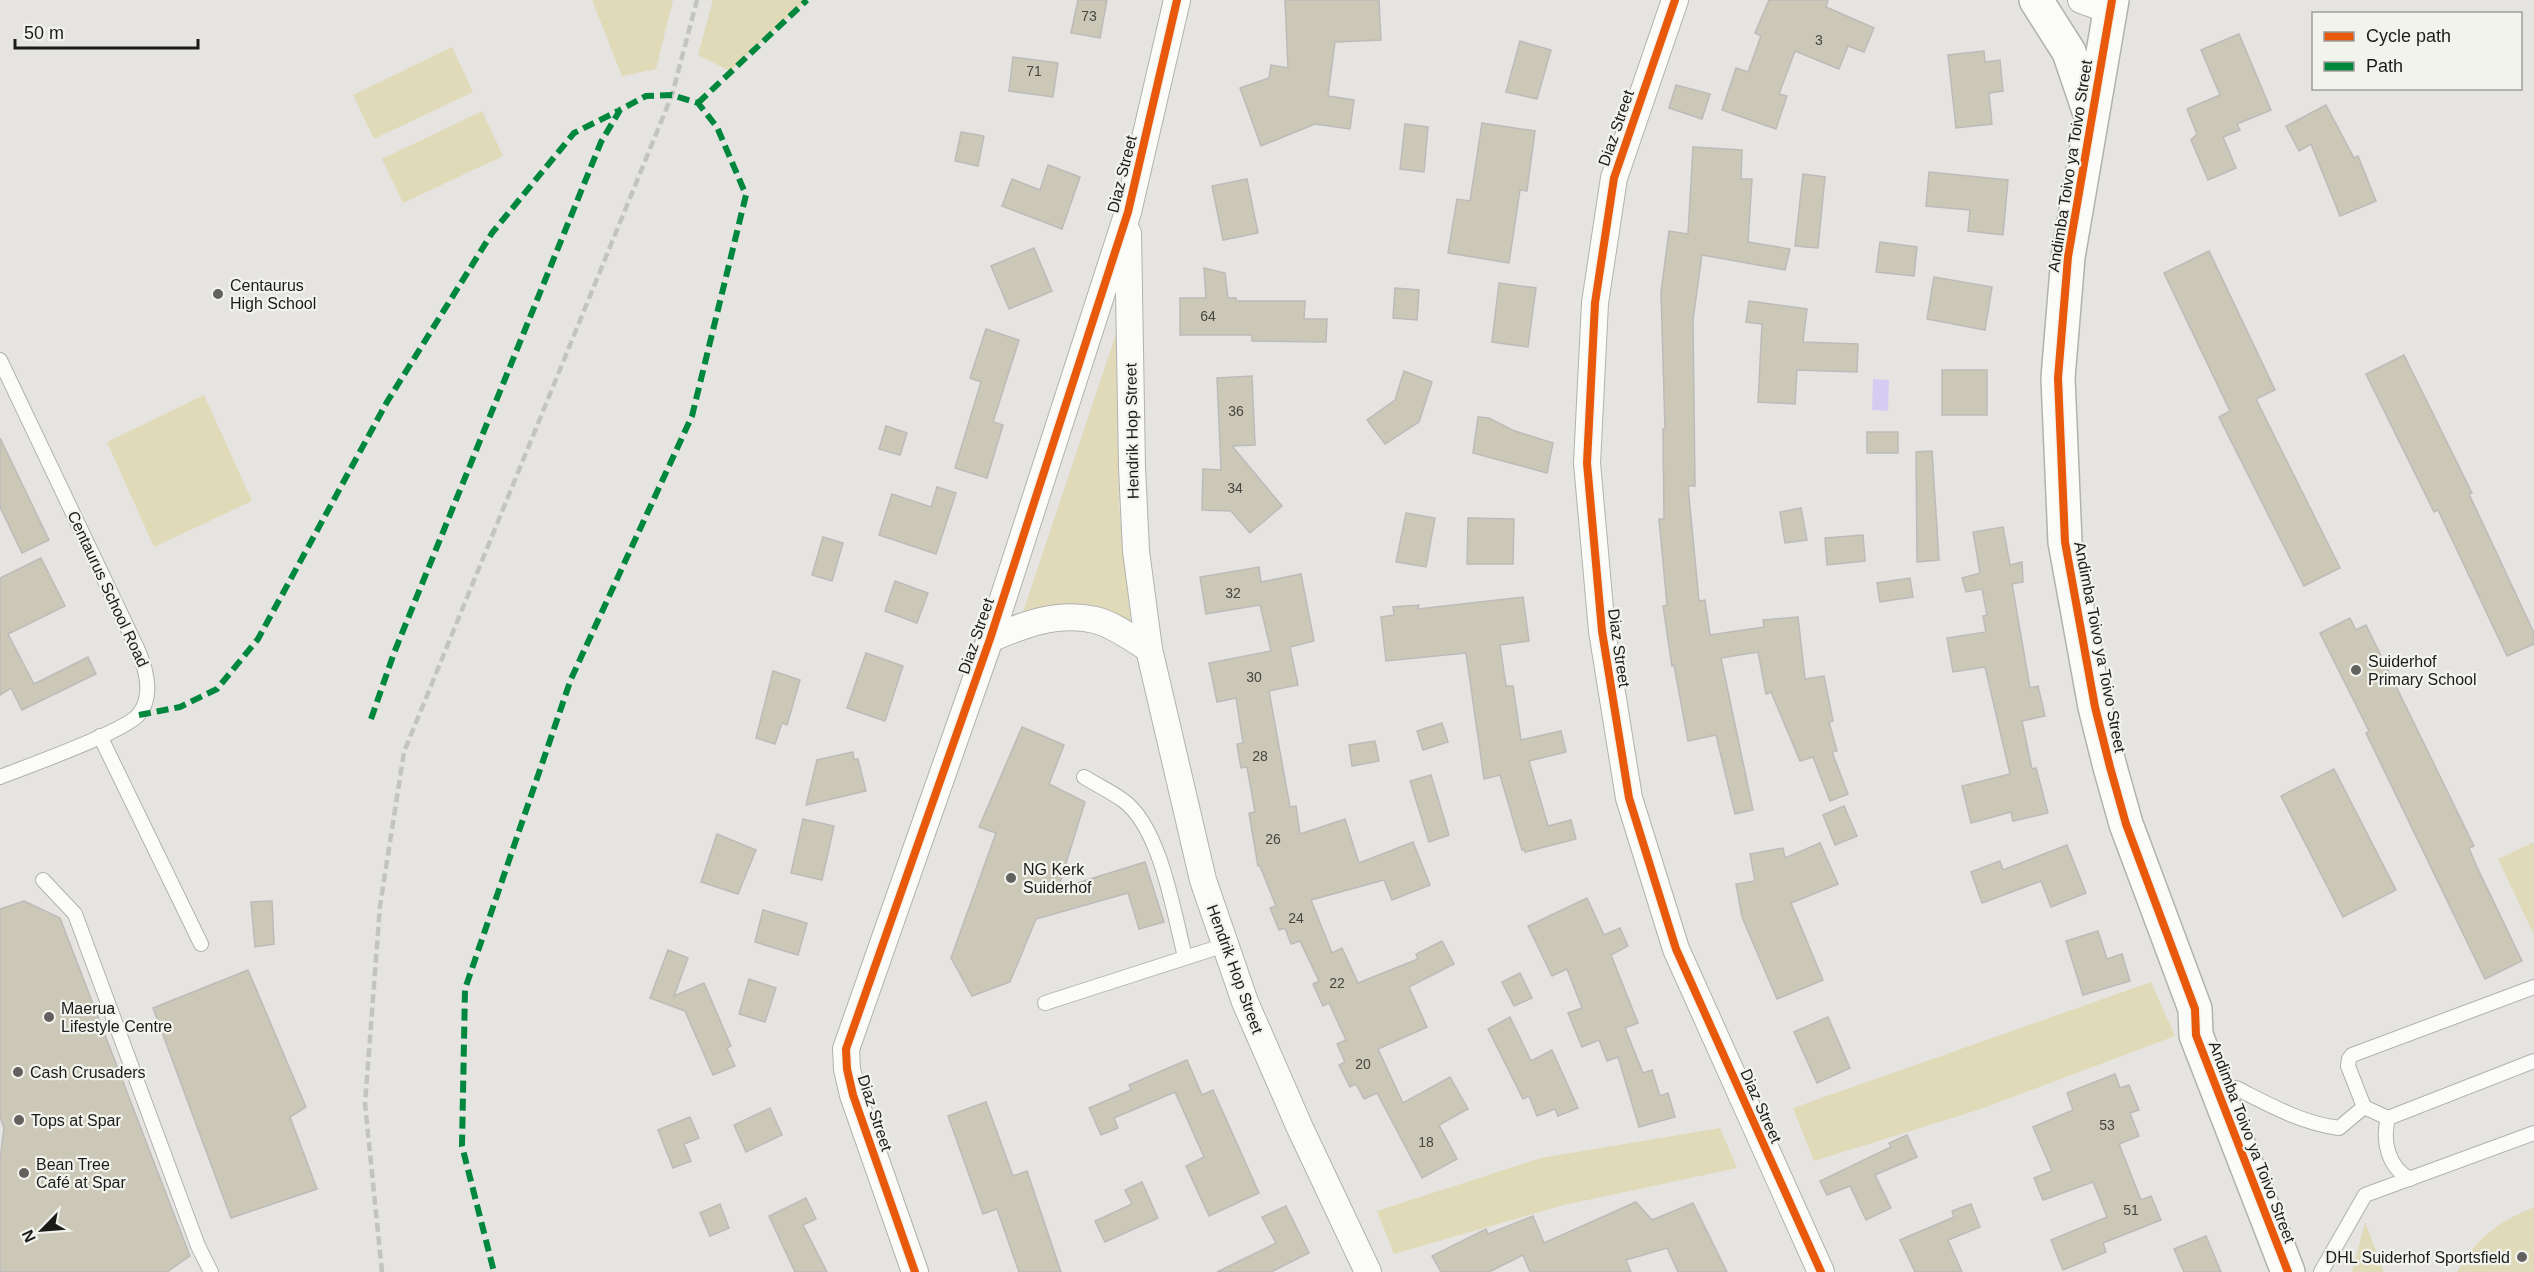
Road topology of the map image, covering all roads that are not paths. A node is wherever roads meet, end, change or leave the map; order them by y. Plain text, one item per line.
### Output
1 (1177, 0) edge
2 (1675, 0) edge
3 (2036, 0) edge
4 (2100, 4) edge
5 (2090, 116) junction
6 (1128, 212) junction
7 (0, 360) edge
8 (990, 639) junction
9 (1149, 649) junction
10 (100, 736) junction
11 (0, 777) edge
12 (1084, 777) dead end
13 (43, 880) dead end
14 (201, 944) dead end
15 (1225, 945) junction
16 (1185, 957) junction
17 (2534, 987) edge
18 (1045, 1003) dead end
19 (2195, 1009) junction
20 (2534, 1060) edge
21 (2236, 1088) junction
22 (2364, 1107) junction
23 (2388, 1118) junction
24 (2534, 1133) edge
25 (2410, 1179) junction
26 (211, 1272) edge
27 (915, 1272) edge
28 (1368, 1272) edge
29 (1821, 1272) edge
30 (2288, 1272) edge
31 (2306, 1272) edge
32 (2321, 1272) edge

1 - 6 street, Diaz Street
2 - 29 street, Diaz Street
3 - 5 street
4 - 5 street, Andimba Toivo ya Toivo Street
5 - 19 street, Andimba Toivo ya Toivo Street
6 - 8 street, Diaz Street
6 - 9 street, Hendrik Hop Street
7 - 10 lane, Centaurus School Road
8 - 9 street
8 - 27 street, Diaz Street
9 - 15 street, Hendrik Hop Street
10 - 11 lane, Centaurus School Road
10 - 14 lane
12 - 16 lane
13 - 26 lane
15 - 16 lane
15 - 28 street, Hendrik Hop Street
16 - 18 lane
17 - 22 lane
19 - 21 street, Andimba Toivo ya Toivo Street
19 - 30 street, Andimba Toivo ya Toivo Street
20 - 23 lane
21 - 22 lane
21 - 31 street, Andimba Toivo ya Toivo Street
22 - 23 lane
23 - 25 lane
24 - 25 lane
25 - 32 lane

